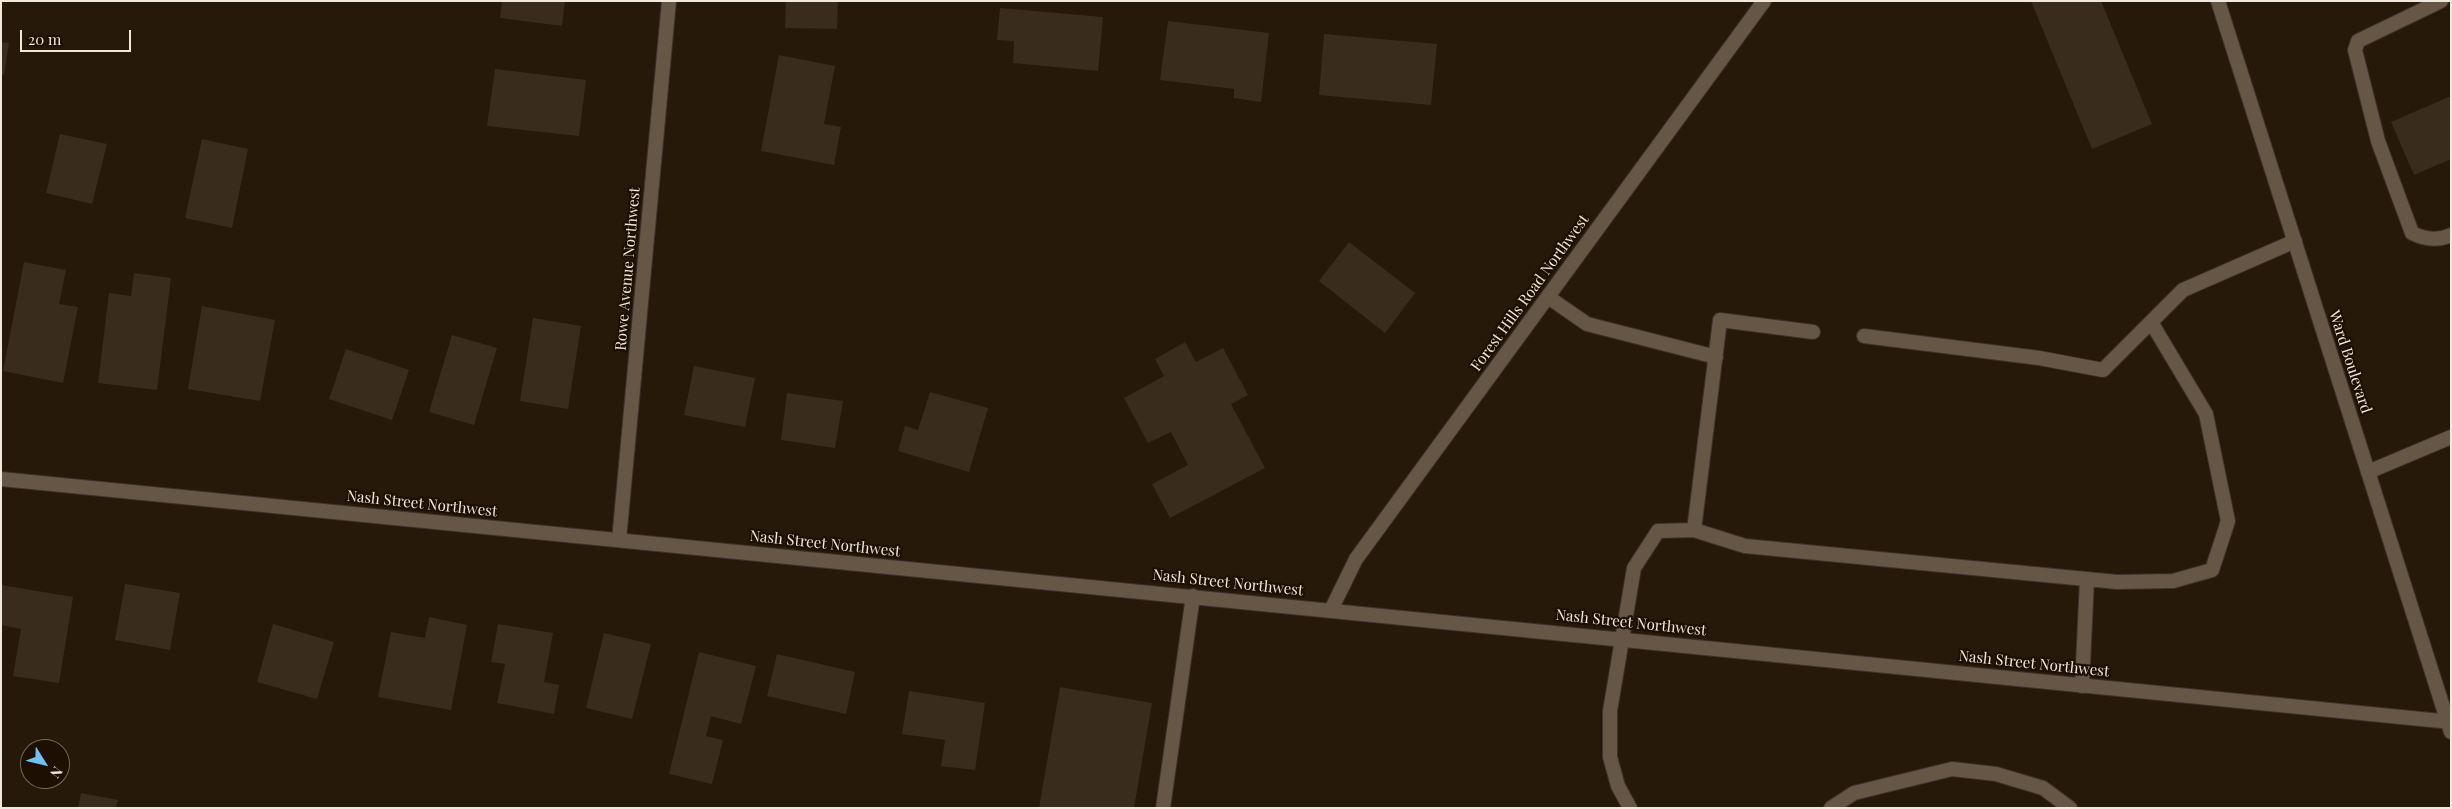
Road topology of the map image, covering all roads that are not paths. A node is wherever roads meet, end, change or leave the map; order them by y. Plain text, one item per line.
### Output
1 (669, 1) edge
2 (1764, 1) edge
3 (2218, 1) edge
4 (2441, 1) edge
5 (2451, 235) edge
6 (2295, 241) junction
7 (1548, 297) junction
8 (2152, 322) junction
9 (1813, 332) dead end
10 (1864, 336) dead end
11 (1716, 357) junction
12 (2451, 437) edge
13 (2368, 472) junction
14 (1, 479) edge
15 (1694, 530) junction
16 (619, 540) junction
17 (2087, 579) junction
18 (1193, 596) junction
19 (1331, 610) junction
20 (1622, 639) junction
21 (2082, 686) junction
22 (2449, 725) edge
23 (1163, 808) edge
24 (1630, 808) edge
25 (1831, 808) edge
26 (2070, 808) edge

1 - 16 main road, Rowe Avenue Northwest
2 - 7 main road, Forest Hills Road Northwest
3 - 6 main road, Ward Boulevard
4 - 5 main road
6 - 8 main road
6 - 13 main road, Ward Boulevard
7 - 11 main road
7 - 19 main road, Forest Hills Road Northwest
8 - 10 main road
8 - 17 main road
9 - 11 main road
11 - 15 main road
12 - 13 main road
13 - 22 main road, Ward Boulevard
14 - 16 main road, Nash Street Northwest
15 - 17 main road
15 - 20 main road
16 - 18 main road, Nash Street Northwest
17 - 21 main road
18 - 19 main road, Nash Street Northwest
18 - 23 main road
19 - 20 main road, Nash Street Northwest
20 - 21 main road, Nash Street Northwest
20 - 24 main road
21 - 22 main road, Nash Street Northwest
25 - 26 main road

